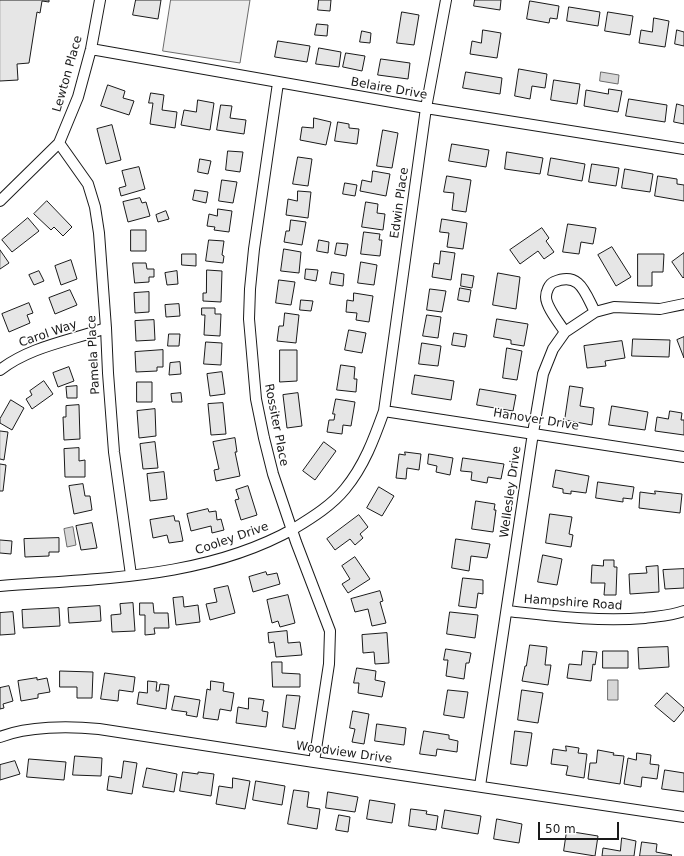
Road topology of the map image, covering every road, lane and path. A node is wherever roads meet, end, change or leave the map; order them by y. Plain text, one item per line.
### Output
1 (100, 0) edge
2 (446, 0) edge
3 (91, 49) junction
4 (278, 82) junction
5 (426, 108) junction
6 (59, 142) junction
7 (684, 149) edge
8 (0, 201) edge
9 (684, 304) edge
10 (595, 312) junction
11 (106, 328) junction
12 (565, 332) junction
13 (0, 370) edge
14 (384, 411) junction
15 (533, 433) junction
16 (684, 457) edge
17 (292, 529) junction
18 (131, 575) junction
19 (0, 586) edge
20 (507, 611) junction
21 (684, 611) edge
22 (0, 737) edge
23 (314, 762) junction
24 (480, 786) junction
25 (684, 816) edge

1 - 3 street, Lewton Place
2 - 5 street, Edwin Place
3 - 4 street, Belaire Drive
3 - 6 street, Lewton Place
4 - 5 street, Belaire Drive
4 - 17 street, Rossiter Place
5 - 7 street, Belaire Drive
5 - 14 street, Edwin Place
6 - 8 street, Lewton Place
6 - 11 street, Pamela Place
9 - 10 street, Wellesley Drive
10 - 12 street, Wellesley Drive
10 - 12 street
11 - 13 street, Carol Way
11 - 18 street, Pamela Place
12 - 15 street, Wellesley Drive
14 - 15 street, Hanover Drive
14 - 17 street, Cooley Drive
15 - 16 street, Hanover Drive
15 - 20 street, Wellesley Drive
17 - 18 street, Cooley Drive
17 - 23 street, Rossiter Place
18 - 19 street, Cooley Drive
20 - 21 street, Hampshire Road
20 - 24 street, Wellesley Drive
22 - 23 street, Woodview Drive
23 - 24 street, Woodview Drive
24 - 25 street, Woodview Drive

